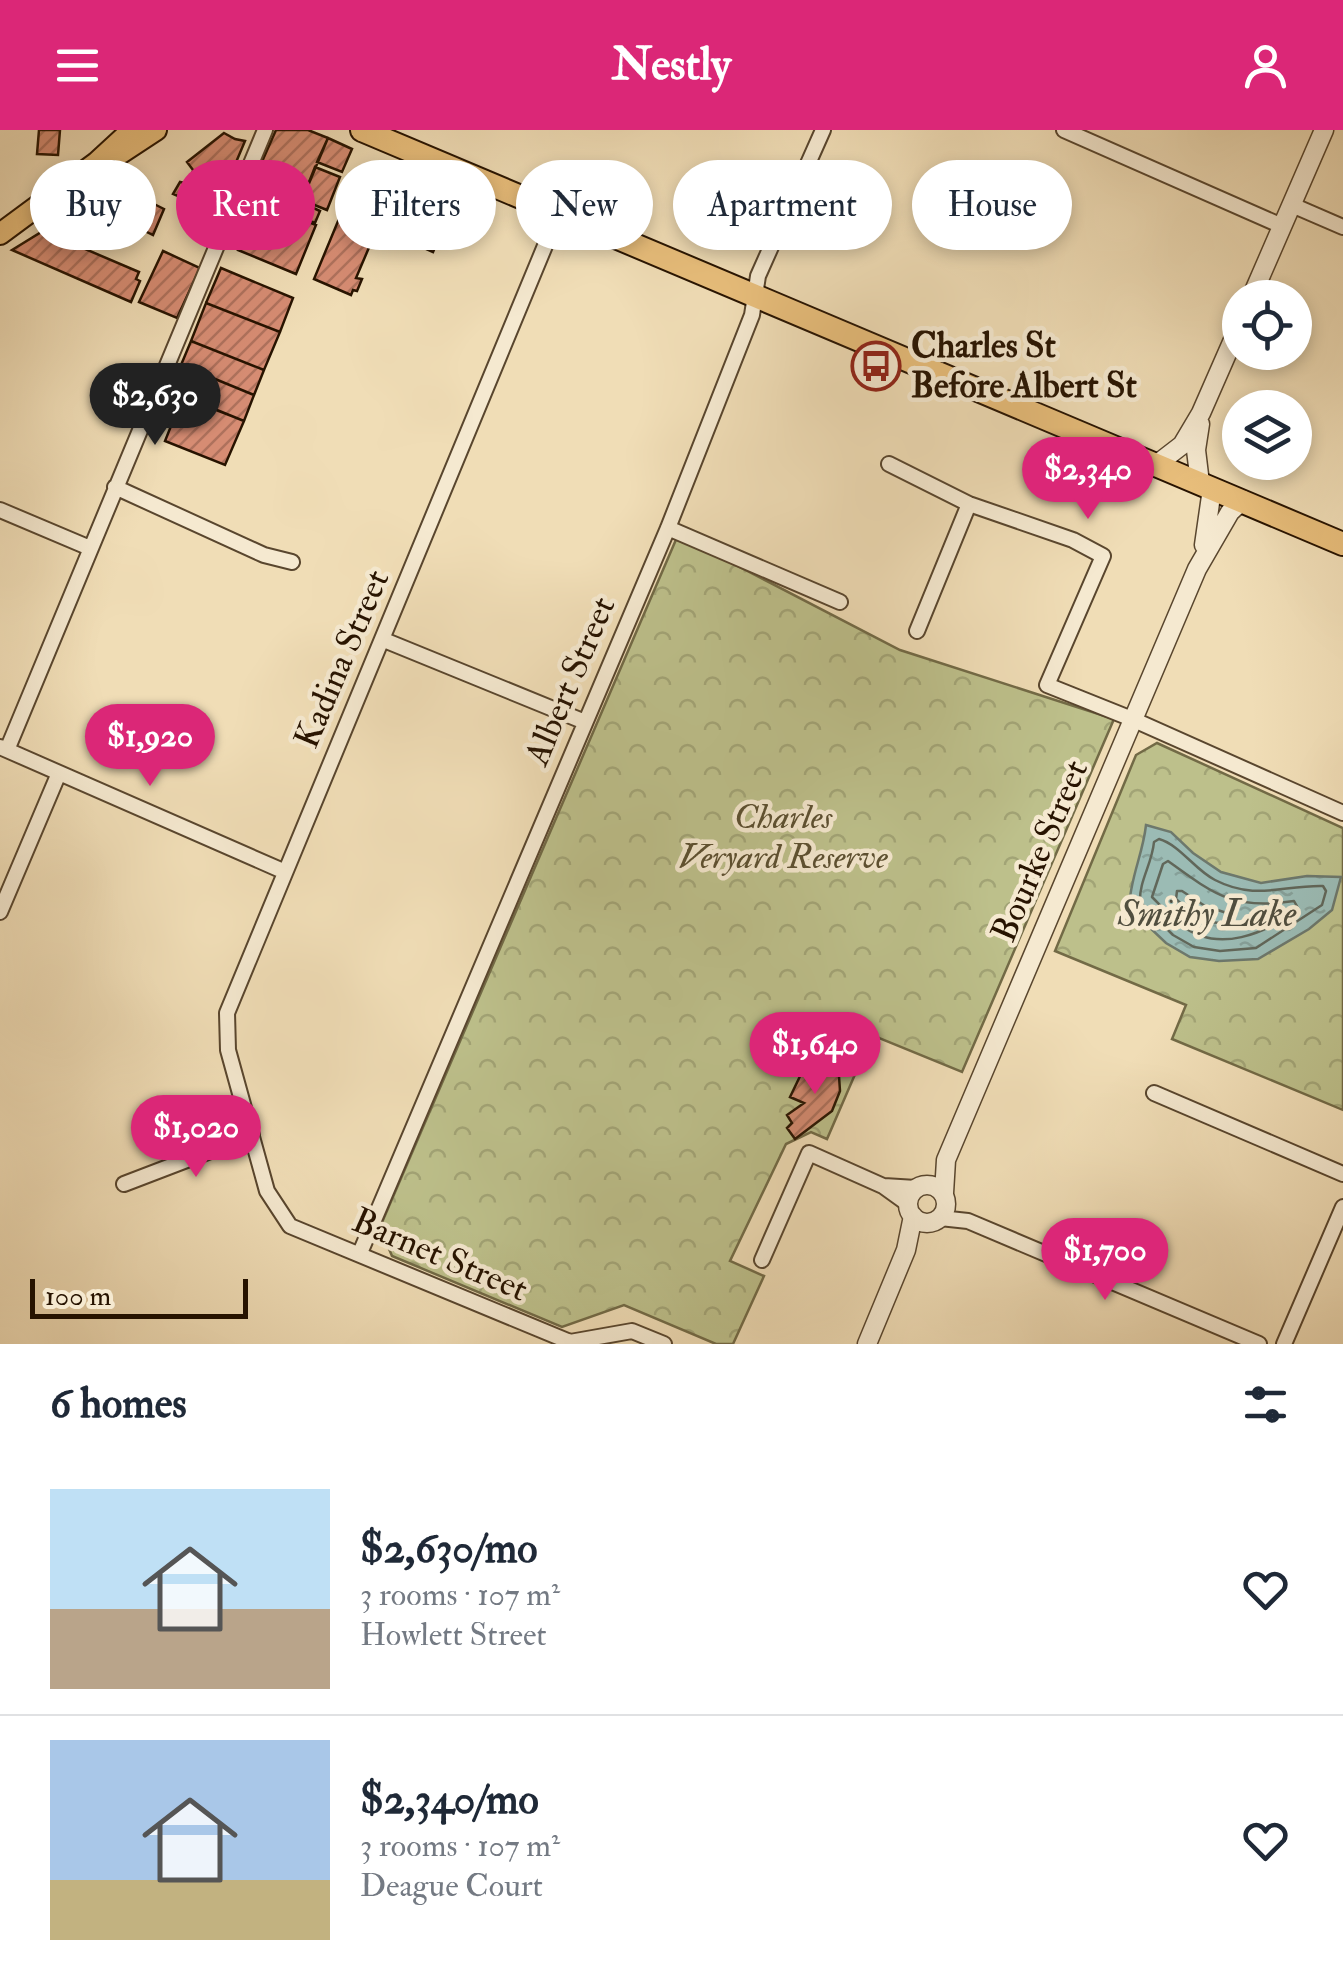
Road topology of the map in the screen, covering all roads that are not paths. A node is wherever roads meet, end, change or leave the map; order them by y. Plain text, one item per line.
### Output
1 (132, 130) edge
2 (156, 130) edge
3 (265, 130) edge
4 (362, 130) edge
5 (824, 130) edge
6 (1064, 130) edge
7 (1324, 130) edge
8 (99, 160) edge
9 (103, 160) edge
10 (516, 194) edge
11 (1292, 205) junction
12 (30, 212) edge
13 (1282, 226) junction
14 (1343, 227) edge
15 (0, 234) edge
16 (543, 250) edge
17 (649, 250) edge
18 (1259, 280) edge
19 (756, 295) junction
20 (1222, 365) edge
21 (1201, 413) junction
22 (889, 464) dead end
23 (1156, 465) junction
24 (1206, 486) junction
25 (115, 487) junction
26 (1243, 500) junction
27 (969, 504) junction
28 (0, 510) edge
29 (668, 528) junction
30 (1343, 544) edge
31 (90, 548) junction
32 (292, 562) dead end
33 (1196, 569) junction
34 (840, 602) dead end
35 (917, 631) dead end
36 (384, 640) junction
37 (1132, 719) junction
38 (585, 722) junction
39 (4, 748) edge
40 (59, 773) junction
41 (1343, 813) edge
42 (283, 871) junction
43 (0, 912) edge
44 (1154, 1093) dead end
45 (252, 1135) junction
46 (946, 1160) junction
47 (1343, 1174) edge
48 (124, 1184) dead end
49 (945, 1196) junction
50 (915, 1198) junction
51 (1343, 1207) edge
52 (936, 1220) junction
53 (968, 1221) junction
54 (906, 1250) junction
55 (360, 1253) junction
56 (762, 1260) dead end
57 (664, 1344) edge
58 (867, 1344) edge
59 (1259, 1344) edge
60 (1284, 1344) edge

1 - 8 main road
2 - 9 main road
3 - 25 street
4 - 10 highway
5 - 19 street, Albert Street
6 - 13 street
7 - 11 street
11 - 13 street
11 - 14 street
12 - 15 main road
13 - 18 street
16 - 36 street, Kadina Street
17 - 19 highway
19 - 23 highway
19 - 29 street, Albert Street
20 - 21 street
21 - 23 street
21 - 24 street, Bourke Street
22 - 27 street
23 - 24 highway
24 - 26 highway
24 - 33 street, Bourke Street
25 - 31 street
25 - 32 street
26 - 30 highway
26 - 33 street, Bourke Street
27 - 35 street
27 - 37 street
28 - 31 street
29 - 34 street
29 - 38 street, Albert Street
31 - 39 street
33 - 37 street, Bourke Street
36 - 38 street
36 - 42 street, Kadina Street
37 - 41 street
37 - 46 street, Bourke Street
38 - 55 street, Albert Street
39 - 40 street
40 - 42 street
40 - 43 street
42 - 45 street, Kadina Street
44 - 47 street
45 - 48 street
45 - 55 street, Barnet Street
46 - 49 street, Bourke Street
46 - 50 street, Bourke Street
49 - 50 street
49 - 52 street
49 - 53 street
50 - 52 street
50 - 54 street
50 - 56 street
51 - 60 street
52 - 53 street
52 - 54 street
53 - 59 street
54 - 58 street
55 - 57 street, Barnet Street

